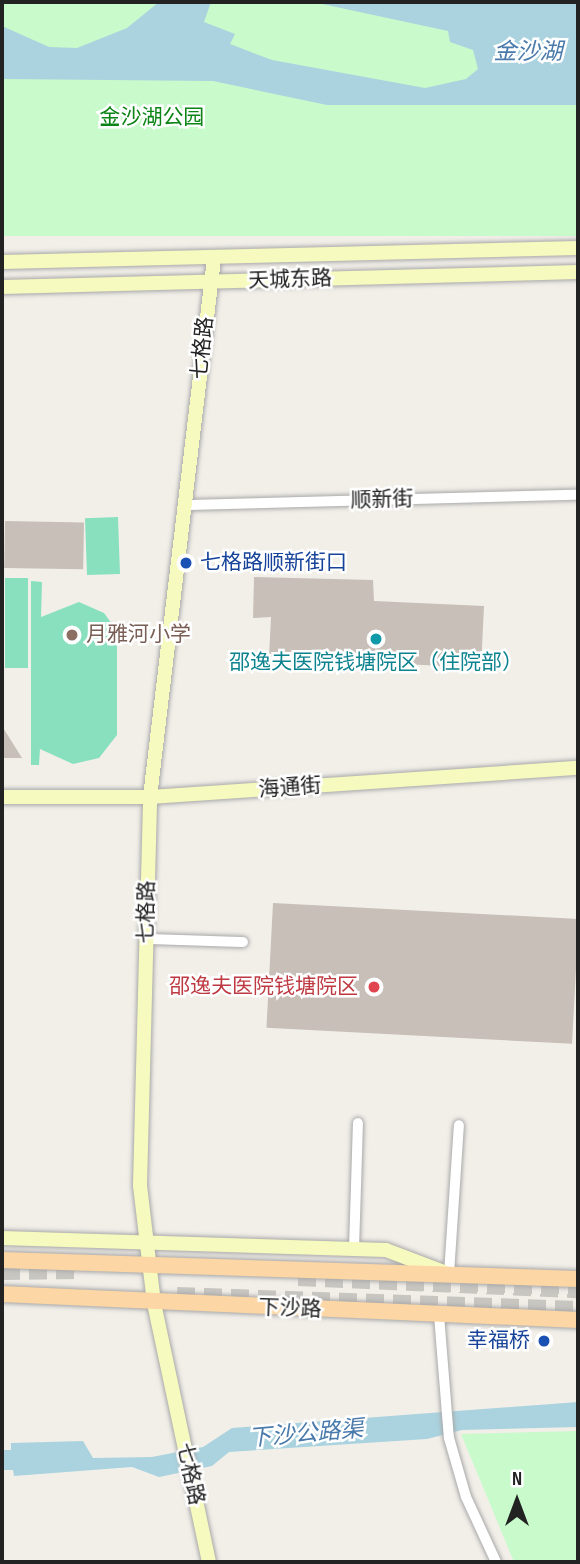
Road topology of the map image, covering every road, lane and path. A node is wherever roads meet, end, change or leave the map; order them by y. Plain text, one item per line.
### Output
1 (578, 248) edge
2 (214, 259) junction
3 (2, 262) edge
4 (578, 272) edge
5 (210, 282) junction
6 (2, 287) edge
7 (578, 495) edge
8 (185, 505) junction
9 (578, 768) edge
10 (2, 797) edge
11 (150, 797) junction
12 (147, 939) junction
13 (243, 942) dead end
14 (358, 1123) dead end
15 (459, 1125) dead end
16 (2, 1238) edge
17 (144, 1241) junction
18 (354, 1249) junction
19 (2, 1260) edge
20 (148, 1263) junction
21 (449, 1274) junction
22 (578, 1279) edge
23 (2, 1294) edge
24 (154, 1303) junction
25 (439, 1315) junction
26 (578, 1320) edge
27 (209, 1562) edge
28 (496, 1562) edge

1 - 2 street, 天城东路
2 - 3 street, 天城东路
2 - 5 street, 七格路
4 - 5 street, 天城东路
5 - 6 street, 天城东路
5 - 8 street, 七格路
7 - 8 street, 顺新街
8 - 11 street, 七格路
9 - 11 street, 海通街
10 - 11 street, 海通街
11 - 12 street, 七格路
12 - 13 street
12 - 17 street, 七格路
14 - 18 street
15 - 21 street
16 - 17 street, 下沙路
17 - 18 street, 下沙路
17 - 20 street, 七格路
18 - 21 street, 下沙路
19 - 20 main road, 下沙路
20 - 21 main road, 下沙路
20 - 24 street, 七格路
21 - 22 main road, 下沙路
23 - 24 main road, 下沙路
24 - 25 main road, 下沙路
24 - 27 street, 七格路
25 - 26 main road, 下沙路
25 - 28 street

